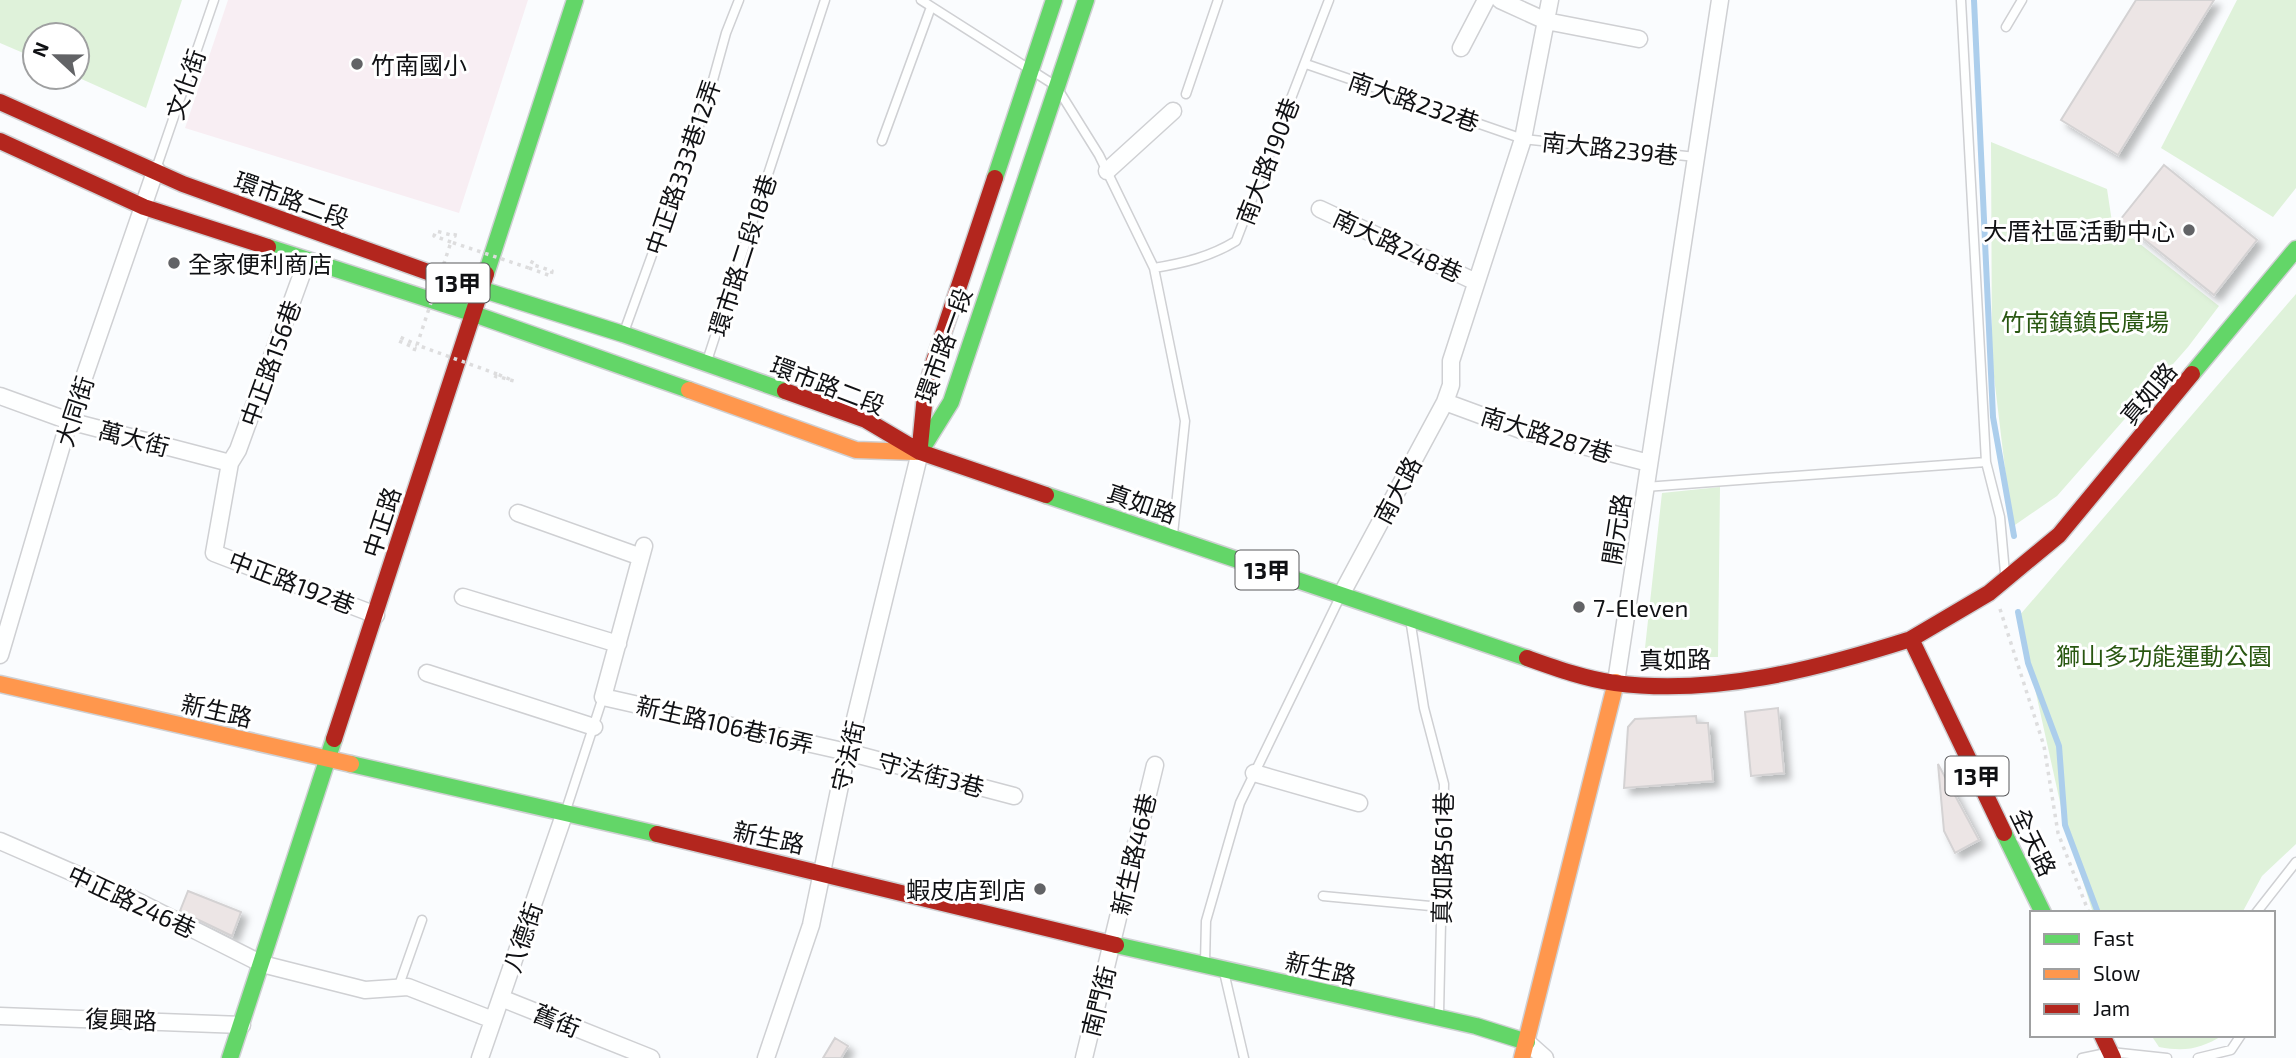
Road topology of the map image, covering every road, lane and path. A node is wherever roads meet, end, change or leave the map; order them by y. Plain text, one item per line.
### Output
1 (214, 0) edge
2 (575, 0) edge
3 (739, 0) edge
4 (825, 0) edge
5 (921, 0) edge
6 (1054, 0) edge
7 (1086, 0) edge
8 (1218, 0) edge
9 (1329, 0) edge
10 (1486, 0) edge
11 (1500, 0) edge
12 (1550, 0) edge
13 (1720, 0) edge
14 (1961, 0) edge
15 (2022, 0) edge
16 (931, 6) junction
17 (1546, 21) junction
18 (2007, 27) dead end
19 (1639, 40) dead end
20 (1461, 48) dead end
21 (1306, 64) junction
22 (1029, 71) junction
23 (1056, 86) junction
24 (1186, 94) dead end
25 (0, 102) edge
26 (1173, 111) dead end
27 (1523, 139) junction
28 (0, 141) edge
29 (882, 141) dead end
30 (1696, 157) junction
31 (156, 169) junction
32 (1107, 171) junction
33 (144, 207) junction
34 (1320, 209) dead end
35 (456, 230) dead end
36 (451, 242) junction
37 (2296, 249) edge
38 (307, 260) junction
39 (533, 260) dead end
40 (1154, 268) junction
41 (1476, 282) junction
42 (481, 291) junction
43 (471, 313) junction
44 (623, 334) junction
45 (417, 345) junction
46 (414, 351) dead end
47 (706, 364) junction
48 (496, 376) dead end
49 (0, 396) edge
50 (1445, 402) junction
51 (69, 421) junction
52 (920, 452) junction
53 (1986, 462) junction
54 (230, 463) junction
55 (1649, 463) junction
56 (1645, 487) junction
57 (518, 513) dead end
58 (1172, 537) junction
59 (2006, 580) junction
60 (1989, 593) junction
61 (1341, 595) junction
62 (463, 597) dead end
63 (376, 615) junction
64 (1410, 618) junction
65 (1911, 639) junction
66 (618, 644) junction
67 (0, 655) edge
68 (427, 673) dead end
69 (1616, 682) junction
70 (0, 684) edge
71 (603, 697) junction
72 (594, 727) junction
73 (847, 752) junction
74 (329, 760) junction
75 (1154, 765) dead end
76 (1254, 772) junction
77 (1014, 796) dead end
78 (1359, 803) dead end
79 (564, 815) junction
80 (0, 841) edge
81 (2296, 862) edge
82 (822, 872) junction
83 (1323, 897) dead end
84 (1441, 907) junction
85 (2042, 911) edge
86 (2088, 911) edge
87 (2258, 911) edge
88 (422, 919) dead end
89 (1112, 944) junction
90 (262, 964) junction
91 (1205, 965) junction
92 (1224, 970) junction
93 (398, 988) junction
94 (501, 998) junction
95 (0, 1016) edge
96 (1438, 1017) junction
97 (493, 1020) junction
98 (242, 1025) junction
99 (2103, 1037) edge
100 (2240, 1037) edge
101 (1524, 1050) edge
102 (2112, 1055) edge
103 (230, 1058) edge
104 (480, 1058) edge
105 (652, 1058) edge
106 (766, 1058) edge
107 (1084, 1058) edge
108 (1244, 1058) edge
109 (1545, 1058) edge
110 (2082, 1058) edge
111 (2167, 1058) edge
112 (2198, 1058) edge

1 - 31 lane, 文化街
2 - 42 main road, 中正路
3 - 44 lane, 中正路333巷12弄
4 - 47 lane, 環市路二段18巷
5 - 16 lane
6 - 22 main road, 環市路一段
7 - 23 main road, 環市路一段
8 - 24 lane
9 - 21 lane, 南大路190巷
10 - 20 street
11 - 17 street
12 - 17 street, 南大路
13 - 30 street, 開元路
14 - 53 lane
15 - 18 lane
16 - 22 lane
16 - 29 lane
17 - 19 street
17 - 27 street, 南大路
21 - 27 lane, 南大路232巷
21 - 40 lane, 南大路190巷
22 - 23 lane
22 - 52 main road, 環市路一段
23 - 32 lane
23 - 52 main road, 環市路一段
25 - 31 main road, 環市路二段 / 13甲
26 - 32 street
27 - 30 lane, 南大路239巷
27 - 41 street, 南大路
28 - 33 main road, 環市路二段 / 13甲
30 - 55 street, 開元路
31 - 33 street, 大同街
31 - 42 main road, 環市路二段 / 13甲
32 - 40 lane
33 - 38 main road, 環市路二段 / 13甲
33 - 51 street, 大同街
34 - 41 street, 南大路248巷
35 - 36 path
36 - 39 path, bridge
36 - 45 path, bridge
37 - 59 main road, 真如路
38 - 43 main road, 環市路二段 / 13甲
38 - 54 street, 中正路156巷
40 - 58 lane
41 - 50 street, 南大路
42 - 43 main road, 中正路
42 - 44 main road, 環市路二段 / 13甲
43 - 52 main road, 環市路二段 / 13甲
43 - 63 main road, 中正路
44 - 47 main road, 環市路二段 / 13甲
45 - 46 path
45 - 48 path, bridge
47 - 52 main road, 環市路二段 / 13甲
49 - 51 street, 萬大街
50 - 55 street, 南大路287巷
50 - 61 street, 南大路
51 - 54 street, 萬大街
51 - 67 street, 大同街
52 - 58 main road, 真如路 / 13甲
52 - 73 street, 守法街
53 - 56 lane
53 - 59 lane
54 - 63 street, 中正路192巷
55 - 56 street, 開元路
56 - 69 street, 開元路
57 - 66 street
58 - 61 main road, 真如路 / 13甲
59 - 60 main road, 真如路
60 - 65 main road, 真如路
60 - 86 path
61 - 64 main road, 真如路 / 13甲
61 - 76 lane, 南大路
62 - 66 street
63 - 74 main road, 中正路
64 - 69 main road, 真如路 / 13甲
64 - 84 lane, 真如路561巷
65 - 69 main road, 真如路 / 13甲
65 - 85 main road, 全天路 / 13甲
66 - 71 street
68 - 72 street
69 - 101 main road, 開元路
70 - 74 main road, 新生路
71 - 72 lane
71 - 73 street, 新生路106巷16弄
72 - 79 lane
73 - 77 street, 守法街3巷
73 - 82 street, 守法街
74 - 79 main road, 新生路
74 - 90 main road, 中正路
75 - 89 street, 新生路46巷
76 - 78 street
76 - 91 lane, 南大路
79 - 82 main road, 新生路
79 - 94 street, 八德街
80 - 90 street, 中正路246巷
81 - 87 lane
82 - 89 main road, 新生路
82 - 106 street, 守法街
83 - 84 lane
84 - 96 lane, 真如路561巷
88 - 93 lane
89 - 91 main road, 新生路
89 - 107 street, 南門街
90 - 93 street, 中正路246巷
90 - 98 main road, 中正路
91 - 92 main road, 新生路
92 - 96 main road, 新生路
92 - 108 lane
93 - 97 street, 中正路246巷
94 - 97 street, 八德街
94 - 105 street, 舊街
95 - 98 street, 復興路
96 - 101 main road, 新生路
97 - 104 street, 八德街
98 - 103 main road, 中正路
99 - 102 main road
100 - 112 lane
101 - 109 street
102 - 110 lane
102 - 111 lane

